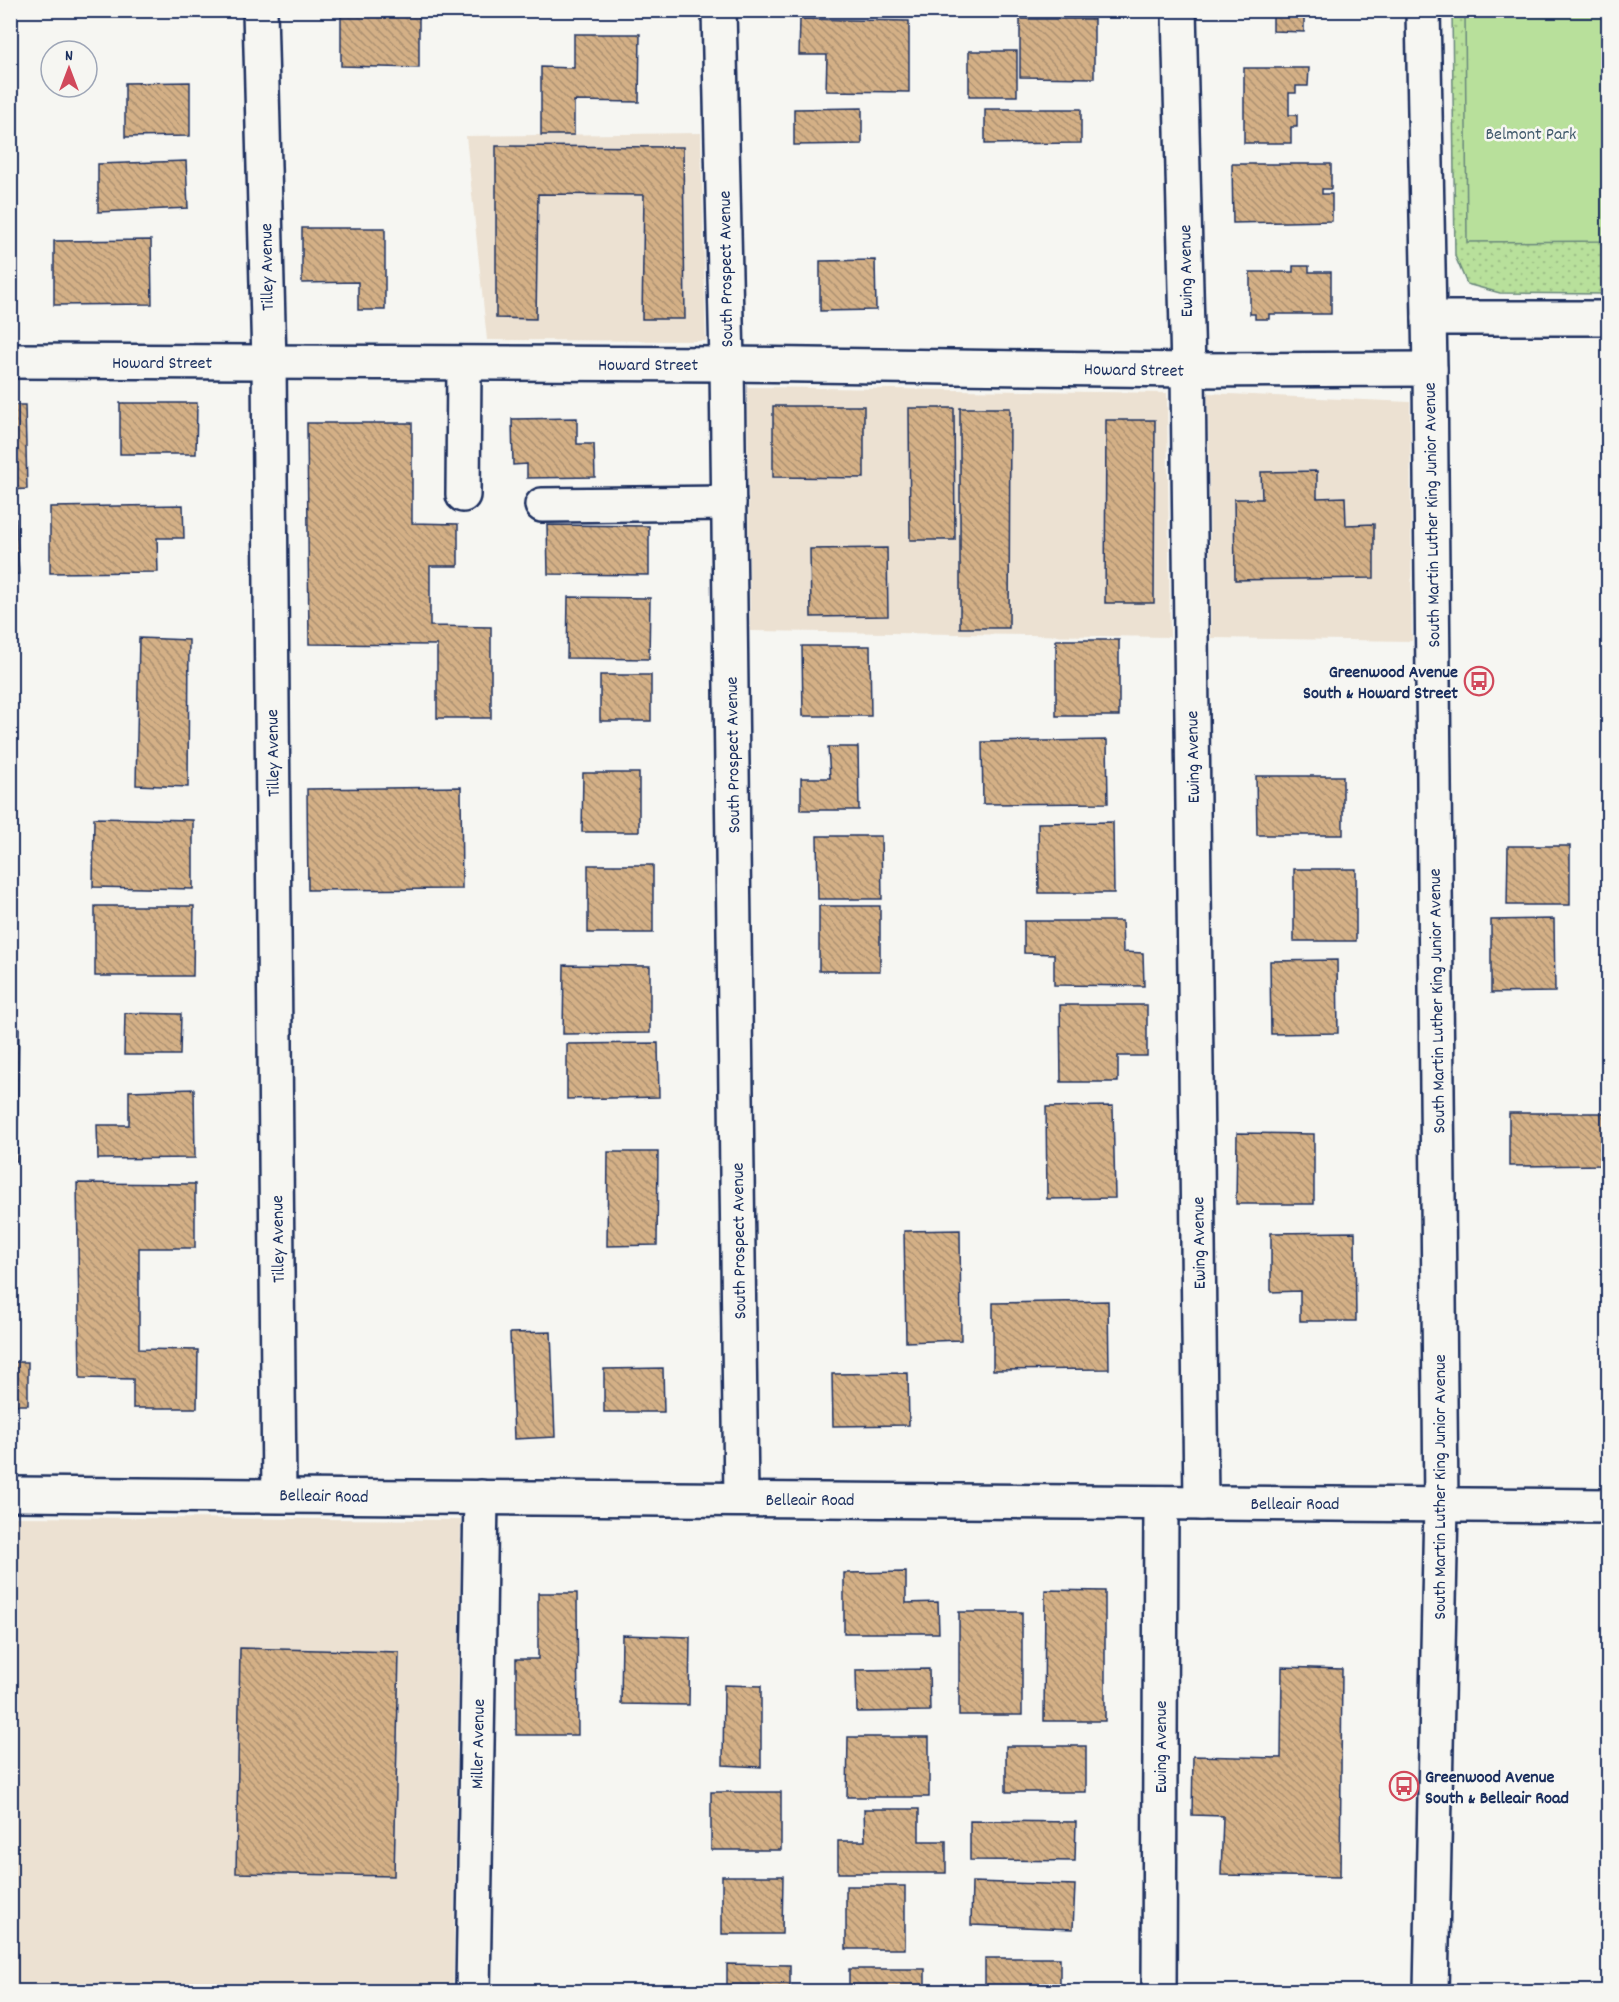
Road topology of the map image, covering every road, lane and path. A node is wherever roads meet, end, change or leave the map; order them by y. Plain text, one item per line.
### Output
1 (260, 10) edge
2 (719, 10) edge
3 (1179, 10) edge
4 (1423, 10) edge
5 (1429, 318) junction
6 (1608, 318) edge
7 (10, 361) edge
8 (269, 363) junction
9 (464, 364) junction
10 (727, 364) junction
11 (1430, 369) junction
12 (1188, 370) junction
13 (463, 495) dead end
14 (729, 503) junction
15 (542, 505) dead end
16 (10, 1494) edge
17 (279, 1495) junction
18 (481, 1497) junction
19 (741, 1499) junction
20 (1161, 1503) junction
21 (1201, 1503) junction
22 (1441, 1504) junction
23 (1608, 1506) edge
24 (473, 1992) edge
25 (1159, 1992) edge
26 (1431, 1992) edge

1 - 8 street, Tilley Avenue
2 - 10 street, South Prospect Avenue
3 - 12 street, Ewing Avenue
4 - 5 street, South Martin Luther King Junior Avenue
5 - 6 street
5 - 11 street, South Martin Luther King Junior Avenue
7 - 8 street, Howard Street
8 - 9 street, Howard Street
8 - 17 street, Tilley Avenue
9 - 10 street, Howard Street
9 - 13 street
10 - 12 street, Howard Street
10 - 14 street, South Prospect Avenue
11 - 12 street, Howard Street
11 - 22 street, South Martin Luther King Junior Avenue
12 - 21 street, Ewing Avenue
14 - 15 street
14 - 19 street, South Prospect Avenue
16 - 17 street, Belleair Road
17 - 18 street, Belleair Road
18 - 19 street, Belleair Road
18 - 24 street, Miller Avenue
19 - 20 street, Belleair Road
20 - 21 street, Belleair Road
20 - 25 street, Ewing Avenue
21 - 22 street, Belleair Road
22 - 23 street, Belleair Road
22 - 26 street, South Martin Luther King Junior Avenue

